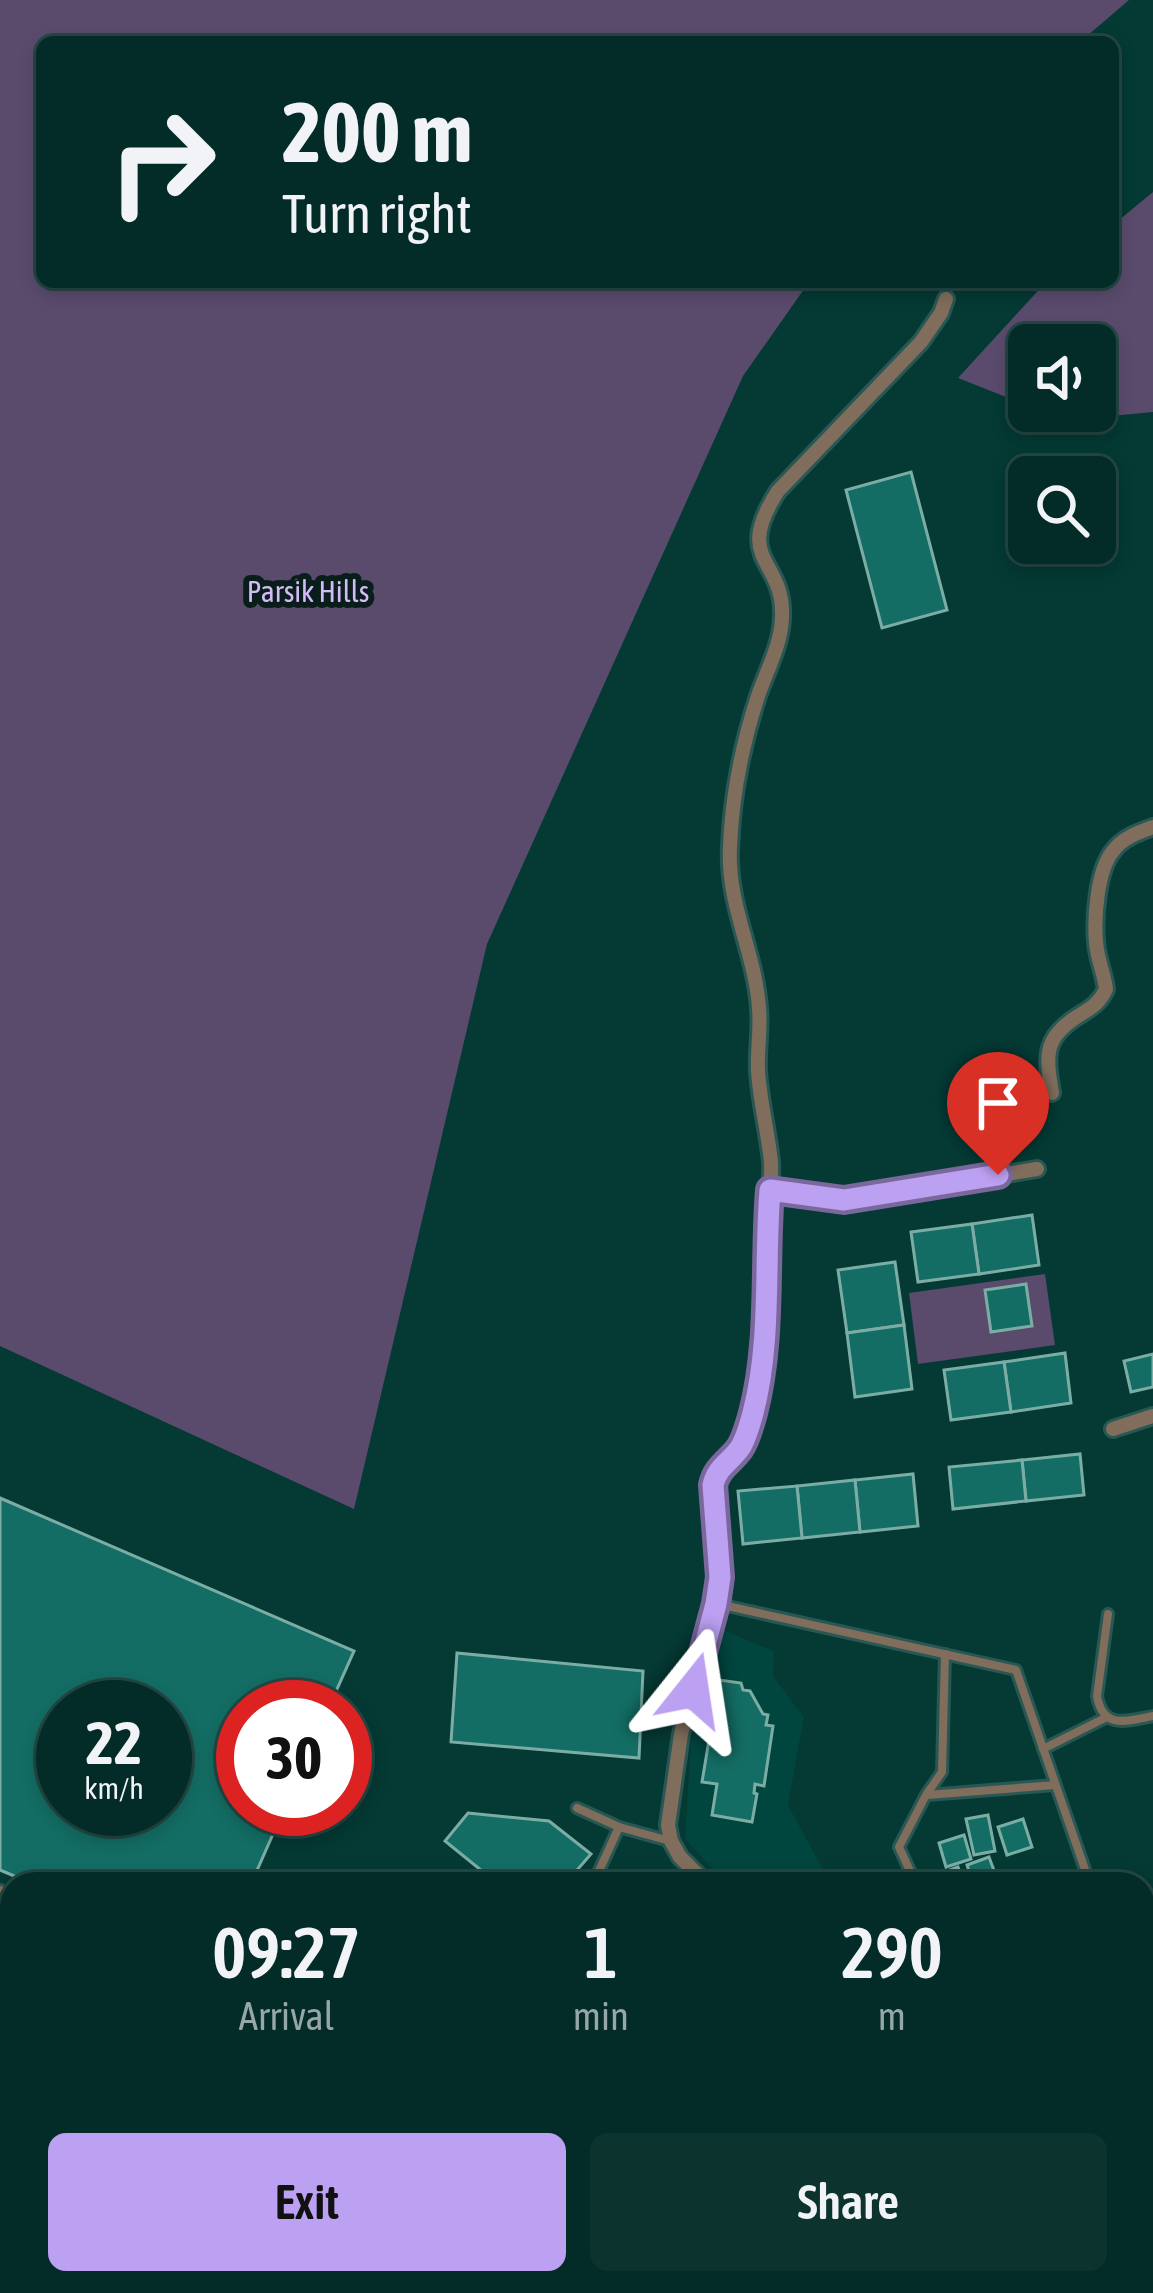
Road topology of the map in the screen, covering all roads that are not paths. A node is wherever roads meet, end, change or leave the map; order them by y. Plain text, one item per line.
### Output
1 (946, 298) dead end
2 (1153, 827) edge
3 (1052, 1093) dead end
4 (1037, 1169) dead end
5 (770, 1190) junction
6 (1153, 1416) edge
7 (1113, 1429) dead end
8 (716, 1604) junction
9 (1108, 1614) dead end
10 (945, 1654) junction
11 (1153, 1716) edge
12 (1107, 1717) junction
13 (1043, 1750) junction
14 (1055, 1785) junction
15 (926, 1795) junction
16 (577, 1808) dead end
17 (619, 1827) junction
18 (671, 1841) junction
19 (598, 1872) edge
20 (695, 1872) edge
21 (911, 1872) edge
22 (1086, 1872) edge

1 - 5 street
2 - 3 street
4 - 5 street
5 - 8 street
6 - 7 street
8 - 10 lane
8 - 18 street
9 - 12 lane
10 - 13 lane
10 - 15 lane
11 - 12 lane
12 - 13 lane
13 - 14 lane
14 - 15 lane
14 - 22 lane
15 - 21 lane
16 - 17 lane
17 - 18 lane
17 - 19 lane
18 - 20 street

